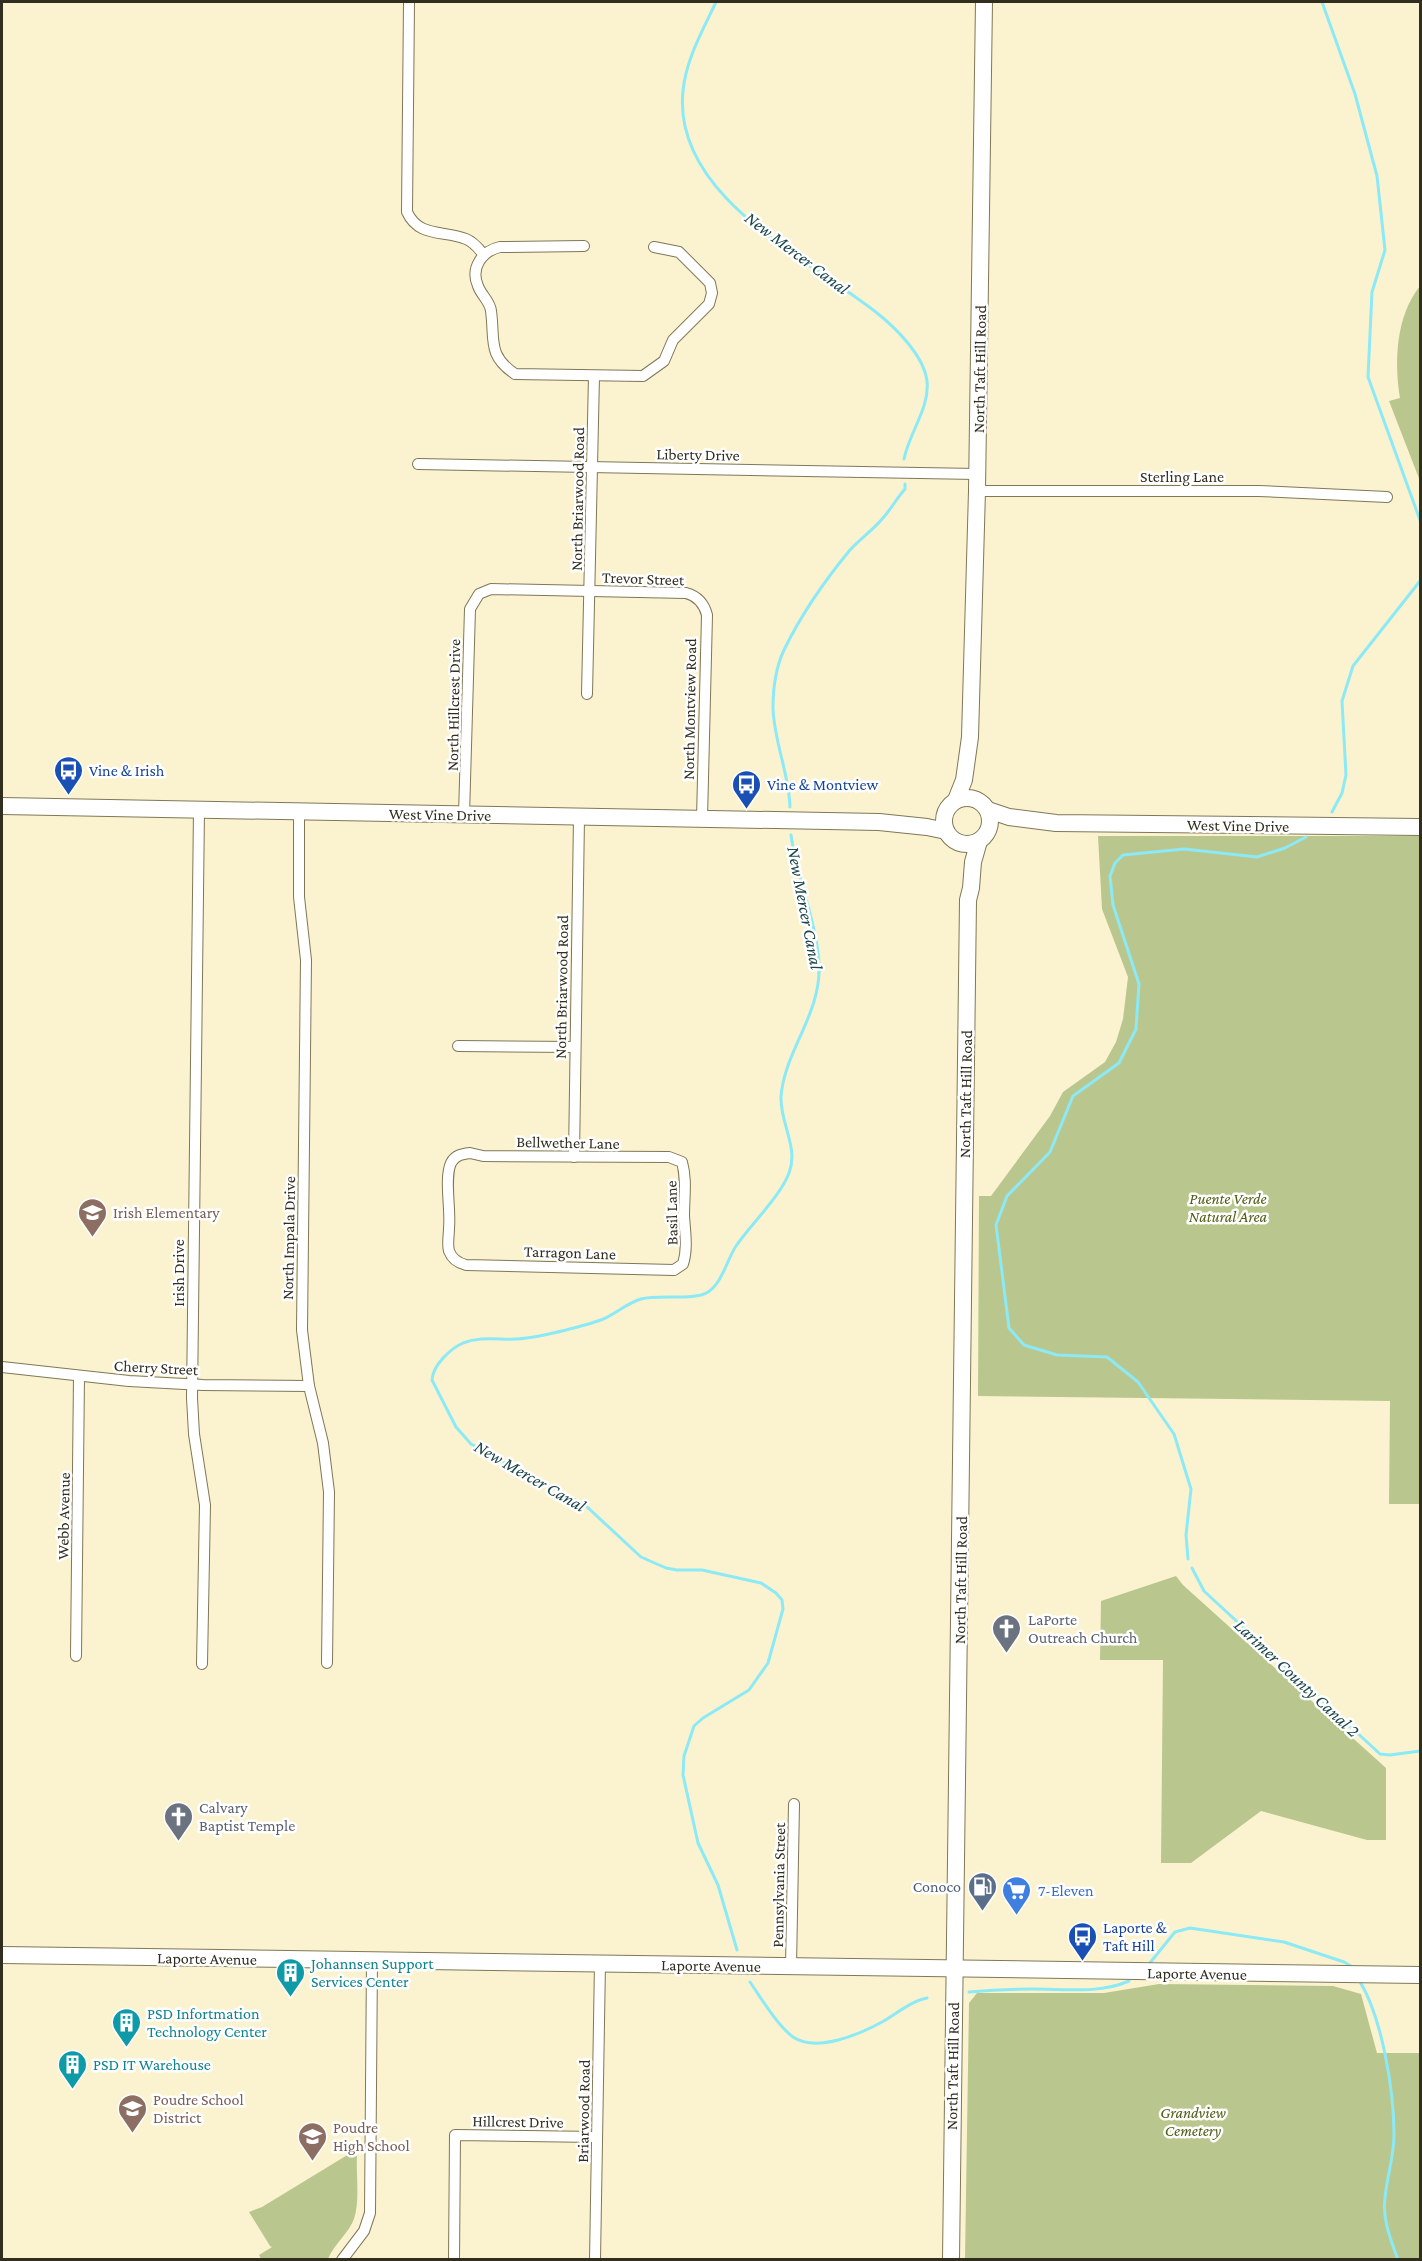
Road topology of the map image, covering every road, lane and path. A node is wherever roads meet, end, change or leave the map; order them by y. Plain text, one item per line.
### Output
1 (409, 2) edge
2 (984, 2) edge
3 (584, 246) dead end
4 (654, 247) dead end
5 (485, 254) junction
6 (594, 376) junction
7 (418, 464) dead end
8 (594, 467) junction
9 (977, 474) junction
10 (977, 491) junction
11 (1387, 497) dead end
12 (590, 591) junction
13 (477, 596) joint
14 (701, 602) joint
15 (587, 694) dead end
16 (970, 737) junction
17 (983, 805) junction
18 (2, 806) edge
19 (951, 806) junction
20 (199, 810) junction
21 (299, 812) junction
22 (464, 815) junction
23 (579, 817) junction
24 (702, 819) junction
25 (879, 822) junction
26 (1056, 823) junction
27 (1420, 827) edge
28 (952, 837) junction
29 (984, 837) junction
30 (968, 900) junction
31 (458, 1046) dead end
32 (575, 1047) junction
33 (574, 1157) junction
34 (682, 1162) joint
35 (455, 1260) joint
36 (683, 1264) joint
37 (2, 1367) edge
38 (79, 1376) junction
39 (192, 1384) junction
40 (309, 1386) junction
41 (76, 1656) dead end
42 (327, 1663) dead end
43 (202, 1664) dead end
44 (794, 1804) dead end
45 (2, 1955) edge
46 (372, 1960) junction
47 (600, 1963) junction
48 (791, 1967) junction
49 (953, 1970) junction
50 (1420, 1975) edge
51 (597, 2137) junction
52 (342, 2259) edge
53 (454, 2259) edge
54 (596, 2259) edge
55 (951, 2259) edge

1 - 5 street
2 - 9 street, North Taft Hill Road
3 - 5 street
4 - 6 street
5 - 6 street
6 - 8 street, North Briarwood Road
7 - 8 street, Liberty Drive
8 - 9 street, Liberty Drive
8 - 12 street, North Briarwood Road
9 - 10 street, North Taft Hill Road
10 - 11 street, Sterling Lane
10 - 16 street, North Taft Hill Road
12 - 13 street, Trevor Street
12 - 14 street, Trevor Street
12 - 15 street, North Briarwood Road
13 - 22 street, North Hillcrest Drive
14 - 24 street, North Montview Road
16 - 17 street, North Taft Hill Road
16 - 19 street, North Taft Hill Road
17 - 19 street, West Vine Drive
17 - 26 street, West Vine Drive
17 - 29 street
18 - 20 street, West Vine Drive
19 - 25 street, West Vine Drive
19 - 28 street
20 - 21 street, West Vine Drive
20 - 39 street, Irish Drive
21 - 22 street, West Vine Drive
21 - 40 street, North Impala Drive
22 - 23 street, West Vine Drive
23 - 24 street, West Vine Drive
23 - 32 street, North Briarwood Road
24 - 25 street, West Vine Drive
25 - 28 street, West Vine Drive
26 - 27 street, West Vine Drive
26 - 29 street, West Vine Drive
28 - 29 street, West Vine Drive
28 - 30 street, North Taft Hill Road
29 - 30 street, North Taft Hill Road
30 - 49 street, North Taft Hill Road
31 - 32 street
32 - 33 street, North Briarwood Road
33 - 34 street, Bellwether Lane
33 - 35 street, Bellwether Lane
34 - 36 street, Basil Lane
35 - 36 street, Tarragon Lane
37 - 38 street, Cherry Street
38 - 39 street, Cherry Street
38 - 41 street, Webb Avenue
39 - 40 street, Cherry Street
39 - 43 street, Irish Drive
40 - 42 street, North Impala Drive
44 - 48 street, Pennsylvania Street
45 - 46 street, Laporte Avenue
46 - 47 street, Laporte Avenue
46 - 52 street
47 - 48 street, Laporte Avenue
47 - 51 street, Briarwood Road
48 - 49 street, Laporte Avenue
49 - 50 street, Laporte Avenue
49 - 55 street, North Taft Hill Road
51 - 53 street, Hillcrest Drive
51 - 54 street, Briarwood Road

